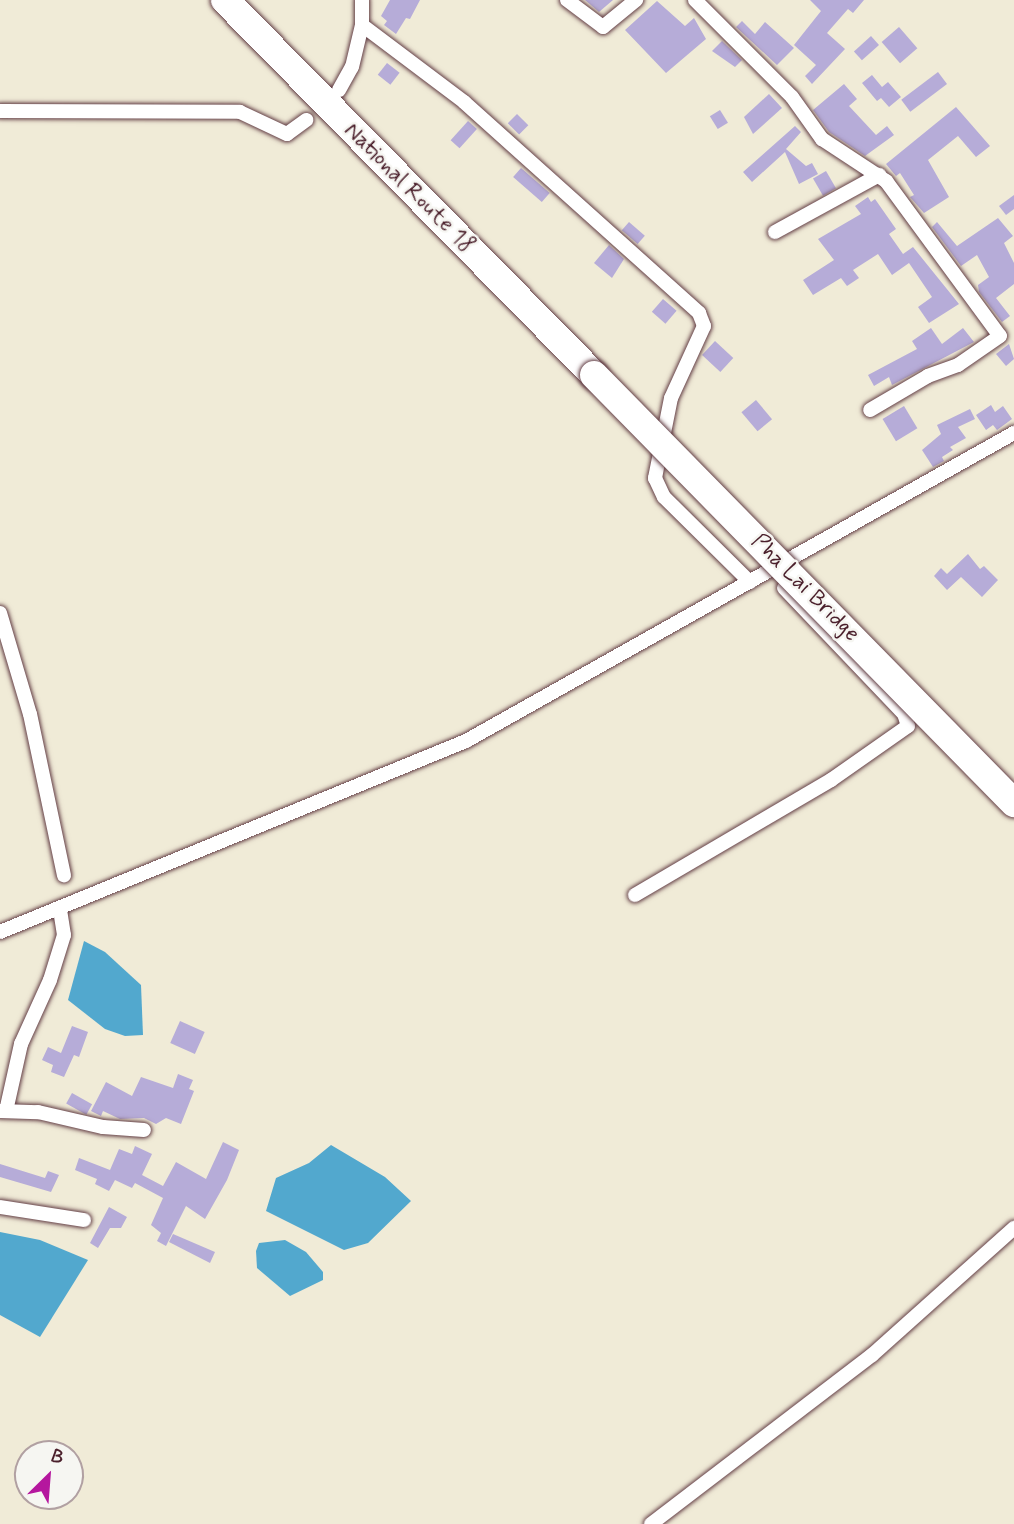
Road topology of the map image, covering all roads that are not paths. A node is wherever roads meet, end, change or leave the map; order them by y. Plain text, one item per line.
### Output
1 (225, 0) edge
2 (362, 0) edge
3 (567, 0) edge
4 (636, 0) edge
5 (695, 0) edge
6 (362, 25) junction
7 (339, 90) dead end
8 (0, 111) edge
9 (306, 120) dead end
10 (879, 175) junction
11 (775, 232) dead end
12 (594, 375) joint
13 (870, 410) dead end
14 (1014, 433) edge
15 (768, 572) junction
16 (750, 582) junction
17 (0, 613) edge
18 (1014, 803) edge
19 (64, 875) dead end
20 (635, 895) dead end
21 (60, 909) junction
22 (0, 932) edge
23 (3, 1111) edge
24 (144, 1129) dead end
25 (0, 1207) edge
26 (84, 1220) dead end
27 (1014, 1228) edge
28 (651, 1524) edge

1 - 12 highway, National Route 18
2 - 6 street
3 - 4 street
5 - 10 street
6 - 7 street
6 - 16 street
8 - 9 street
10 - 11 street
10 - 13 street
12 - 18 highway, Pha Lai Bridge, bridge
14 - 15 street
15 - 16 street
15 - 20 street
16 - 21 street
17 - 19 street
21 - 22 street
21 - 23 street
23 - 24 street
25 - 26 street
27 - 28 street

